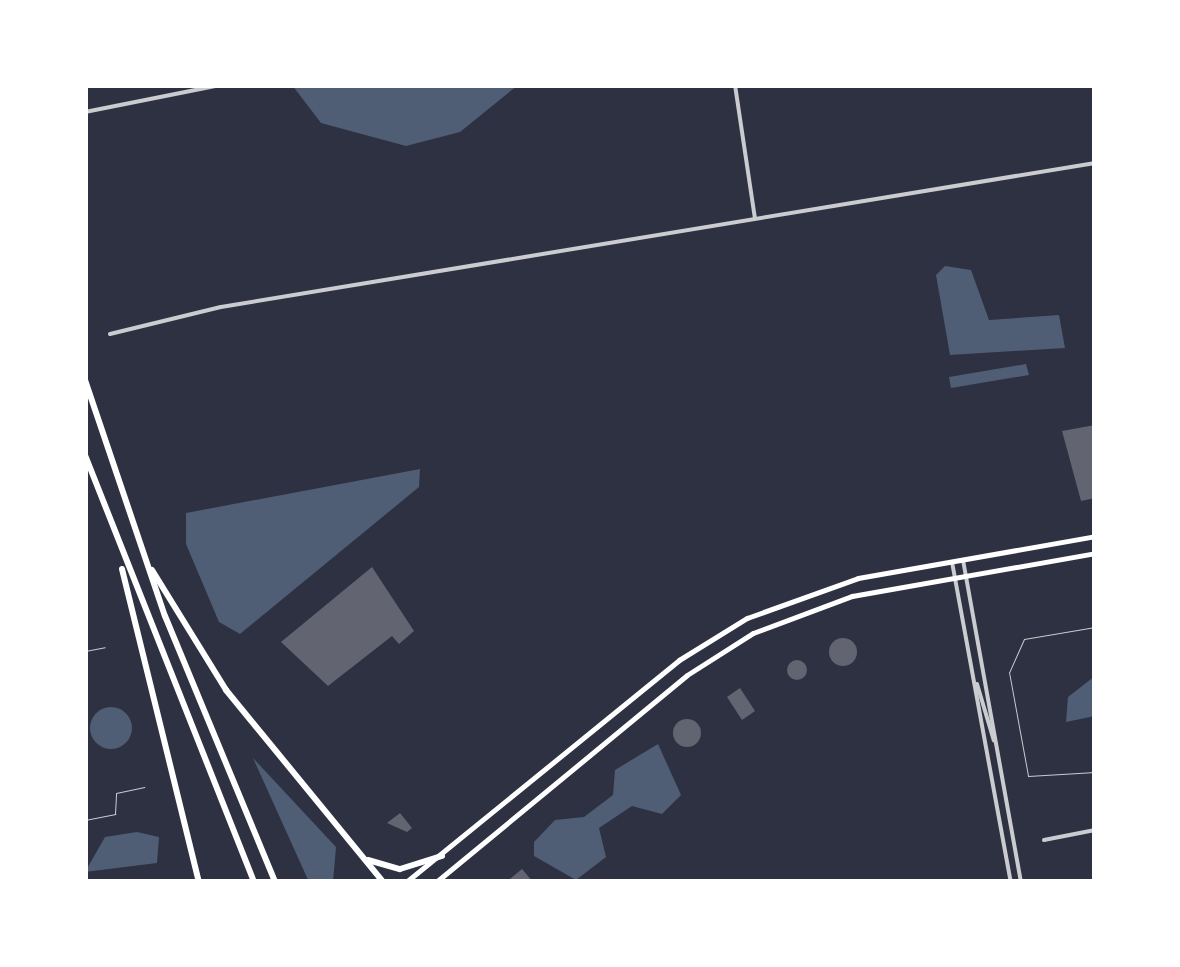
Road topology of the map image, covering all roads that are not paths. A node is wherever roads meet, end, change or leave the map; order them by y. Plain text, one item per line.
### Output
1 (220, 85) edge
2 (735, 85) edge
3 (85, 112) edge
4 (1095, 163) edge
5 (755, 219) junction
6 (110, 334) dead end
7 (85, 380) edge
8 (85, 455) edge
9 (1095, 536) edge
10 (118, 548) junction
11 (142, 551) junction
12 (1095, 553) edge
13 (964, 560) junction
14 (952, 562) junction
15 (966, 576) junction
16 (954, 578) junction
17 (746, 618) junction
18 (738, 623) junction
19 (1095, 627) edge
20 (753, 633) junction
21 (745, 638) junction
22 (105, 647) dead end
23 (85, 651) edge
24 (974, 680) junction
25 (996, 744) junction
26 (566, 753) junction
27 (559, 760) junction
28 (576, 766) junction
29 (1095, 772) edge
30 (567, 774) junction
31 (144, 787) dead end
32 (85, 820) edge
33 (1095, 830) edge
34 (1044, 840) dead end
35 (358, 852) junction
36 (442, 856) junction
37 (199, 882) edge
38 (254, 882) edge
39 (275, 882) edge
40 (383, 882) edge
41 (406, 882) edge
42 (436, 882) edge
43 (1011, 882) edge
44 (1021, 882) edge

1 - 3 street
2 - 5 street
4 - 5 street
5 - 6 street
7 - 11 highway
8 - 10 highway
9 - 13 main road
10 - 37 highway
10 - 38 highway
11 - 35 highway
11 - 39 highway
12 - 15 main road
13 - 14 main road
13 - 15 street
14 - 16 street
14 - 17 main road
15 - 16 main road
15 - 25 street
16 - 20 main road
16 - 24 street
17 - 18 main road
17 - 20 street
18 - 21 street
18 - 26 main road
19 - 29 lane
20 - 21 main road
21 - 28 main road
22 - 23 lane
24 - 25 street
24 - 43 street
25 - 44 street
26 - 27 main road
26 - 28 street
27 - 30 street
27 - 36 main road
28 - 30 main road
30 - 42 main road
31 - 32 lane
33 - 34 street
35 - 36 highway
35 - 40 highway
36 - 41 main road

